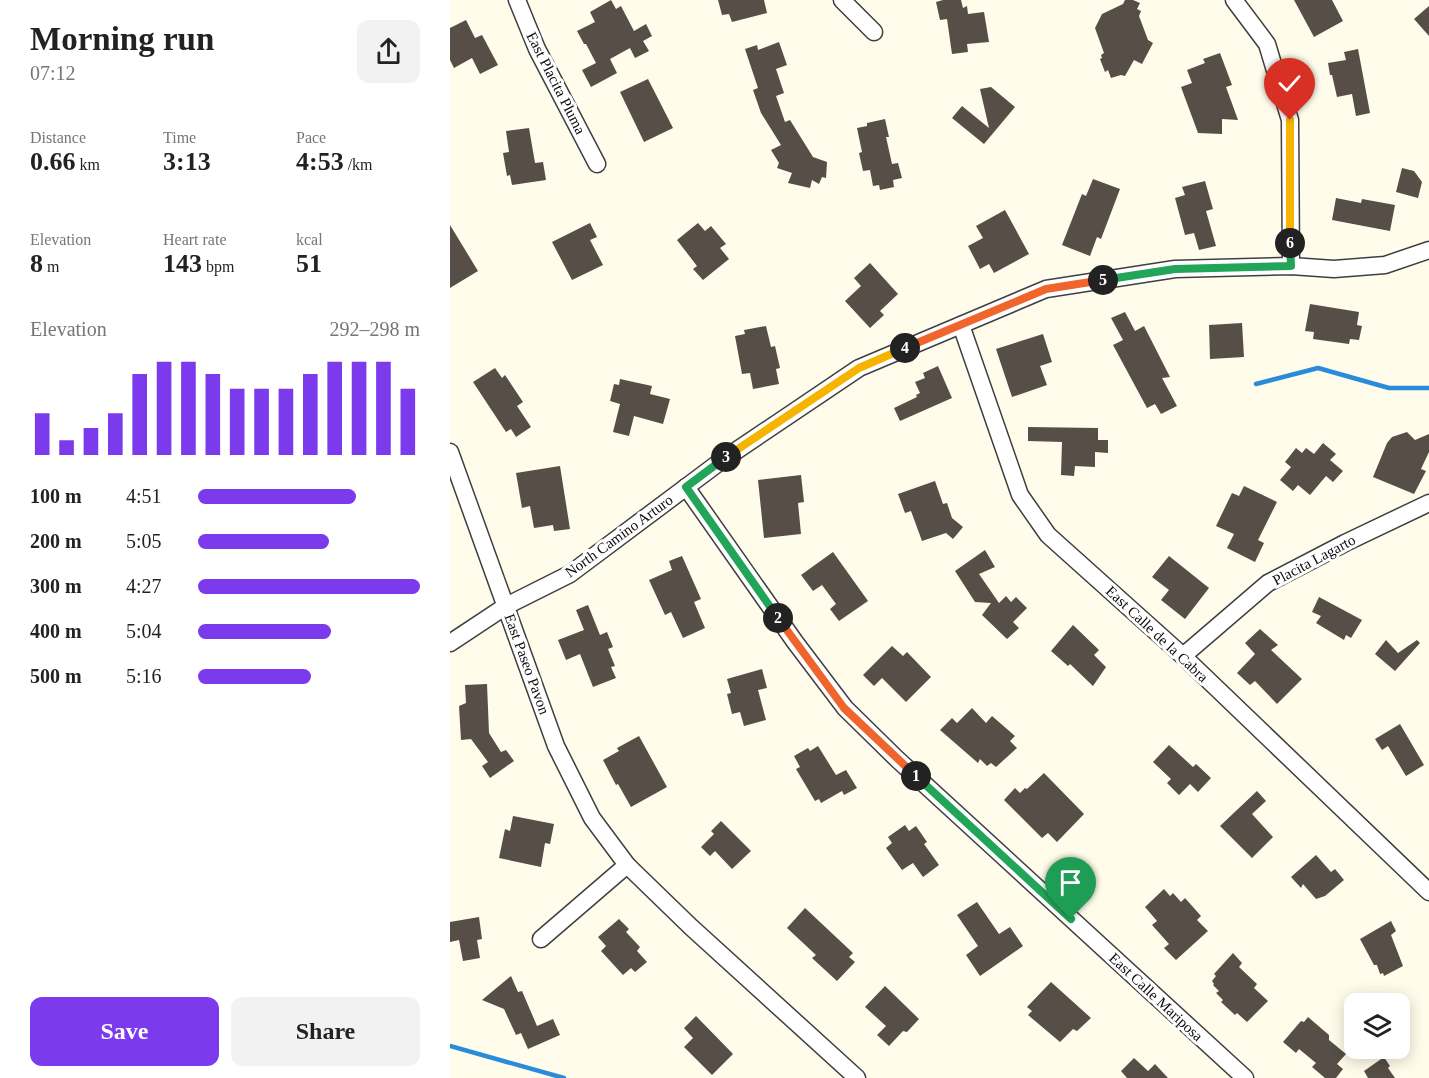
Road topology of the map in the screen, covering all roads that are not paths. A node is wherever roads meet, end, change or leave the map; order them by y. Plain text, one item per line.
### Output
1 (517, 0) edge
2 (842, 0) edge
3 (1234, 0) edge
4 (874, 32) dead end
5 (597, 164) dead end
6 (1429, 249) edge
7 (1291, 266) junction
8 (961, 325) junction
9 (450, 452) edge
10 (686, 487) junction
11 (1429, 503) edge
12 (506, 606) junction
13 (450, 643) edge
14 (1183, 656) junction
15 (627, 865) junction
16 (1429, 892) edge
17 (541, 939) dead end
18 (857, 1078) edge
19 (1245, 1078) edge

1 - 5 street, East Placita Pluma
2 - 4 street
3 - 7 street
6 - 7 street, North Camino Arturo
7 - 8 street, North Camino Arturo
8 - 10 street, North Camino Arturo
8 - 14 street, East Calle de la Cabra
9 - 12 street, East Paseo Pavon
10 - 12 street, North Camino Arturo
10 - 19 street, East Calle Mariposa
11 - 14 street, Placita Lagarto
12 - 13 street, North Camino Arturo
12 - 15 street, East Paseo Pavon
14 - 16 street, East Calle de la Cabra
15 - 17 street
15 - 18 street, East Paseo Pavon

